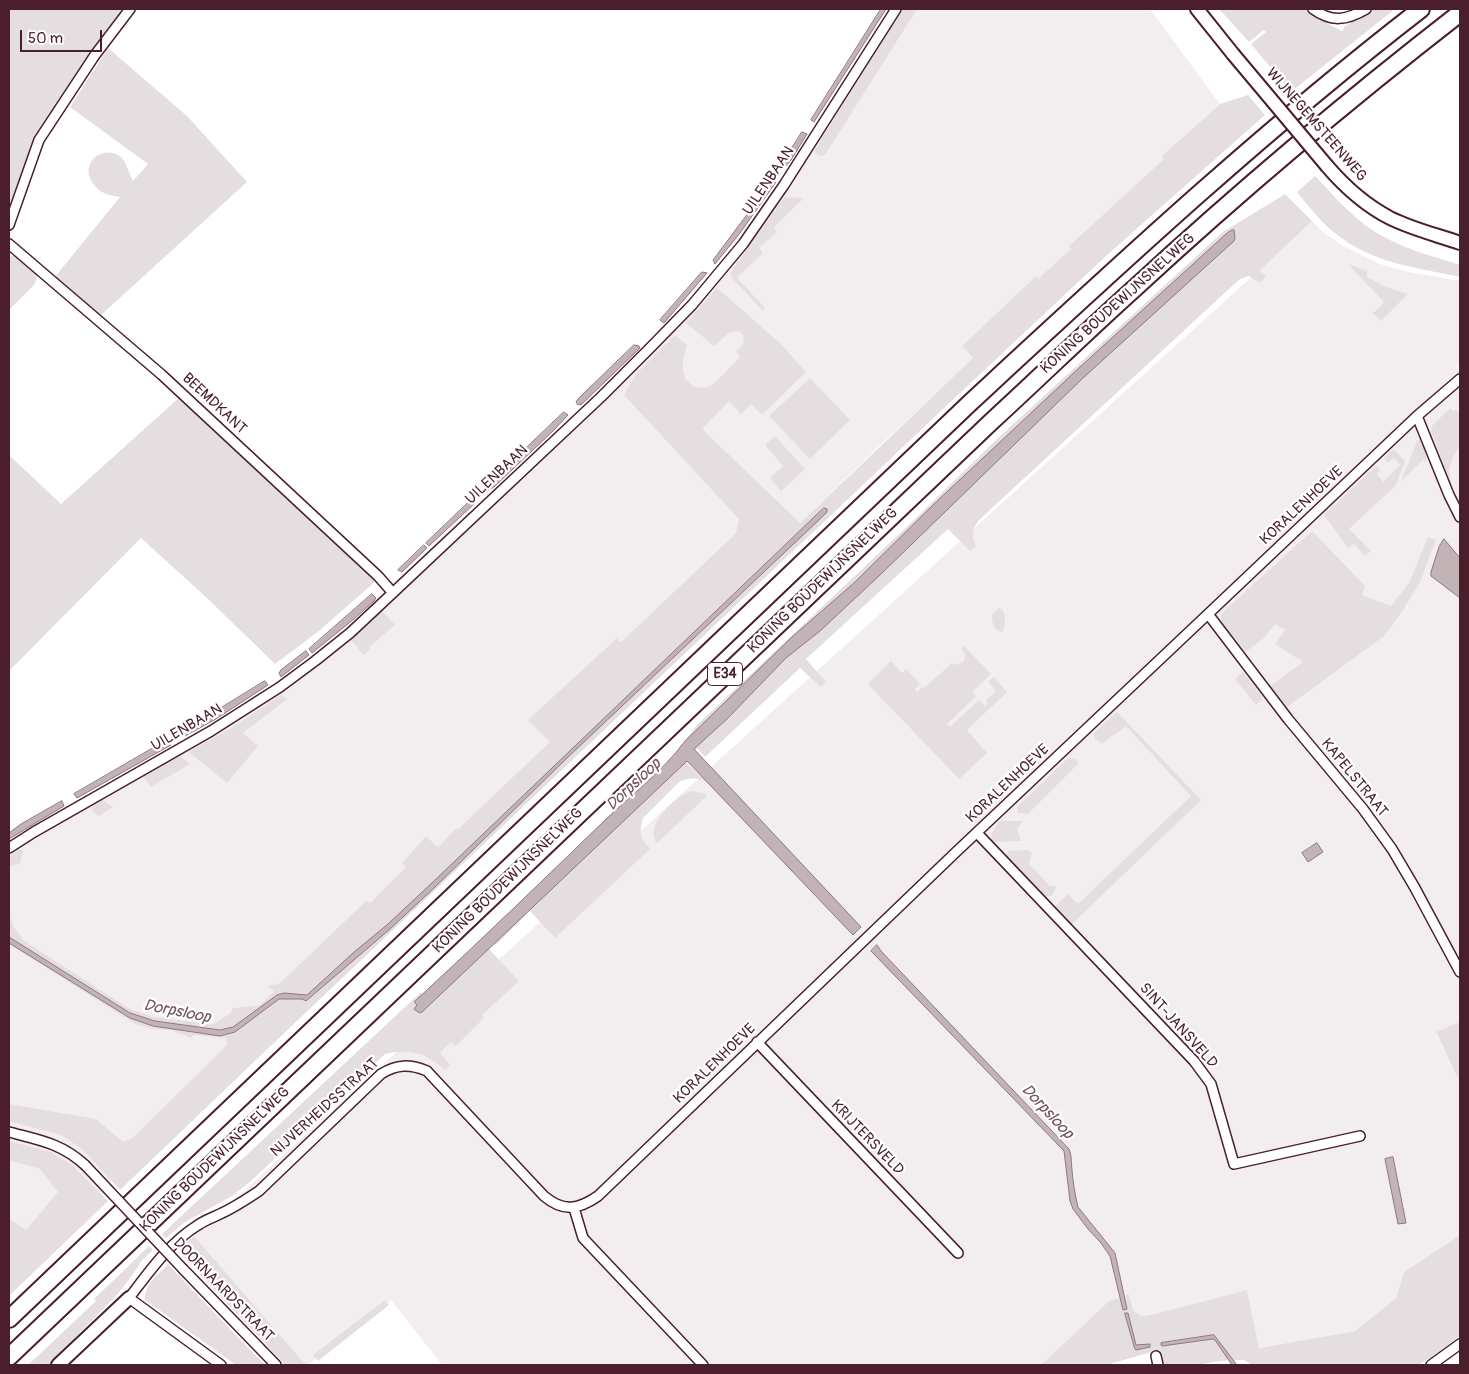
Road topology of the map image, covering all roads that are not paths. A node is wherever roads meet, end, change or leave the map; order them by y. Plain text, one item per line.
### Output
1 (130, 9) edge
2 (896, 9) edge
3 (1197, 9) edge
4 (1314, 9) edge
5 (1366, 9) edge
6 (1421, 9) edge
7 (1460, 13) edge
8 (9, 225) edge
9 (1460, 243) edge
10 (9, 244) edge
11 (1460, 379) edge
12 (1418, 416) junction
13 (1460, 516) edge
14 (393, 593) junction
15 (1208, 614) junction
16 (977, 833) junction
17 (9, 848) edge
18 (1460, 972) edge
19 (757, 1042) junction
20 (9, 1132) edge
21 (1360, 1136) dead end
22 (574, 1208) junction
23 (958, 1252) dead end
24 (128, 1298) junction
25 (9, 1319) edge
26 (1460, 1344) edge
27 (9, 1357) edge
28 (58, 1365) edge
29 (221, 1365) edge
30 (276, 1365) edge
31 (702, 1365) edge
32 (1431, 1365) edge

1 - 8 street
2 - 14 street, UILENBAAN
3 - 9 street, WIJNEGEMSTEENWEG, bridge
4 - 5 street
6 - 25 highway, KONING BOUDEWIJNSNELWEG / E34
7 - 27 highway, KONING BOUDEWIJNSNELWEG / E34
10 - 14 street, BEEMDKANT
11 - 12 street, KORALENHOEVE
12 - 13 street
12 - 15 street, KORALENHOEVE
14 - 17 street, UILENBAAN
15 - 16 street, KORALENHOEVE
15 - 18 street, KAPELSTRAAT
16 - 19 street, KORALENHOEVE
16 - 21 street, SINT-JANSVELD
19 - 22 street, KORALENHOEVE
19 - 23 street, KRIJTERSVELD
20 - 30 street, DOORNAARDSTRAAT, bridge
22 - 24 street, NIJVERHEIDSSTRAAT
22 - 31 street
24 - 28 street, NIJVERHEIDSSTRAAT
24 - 29 street
26 - 32 street

